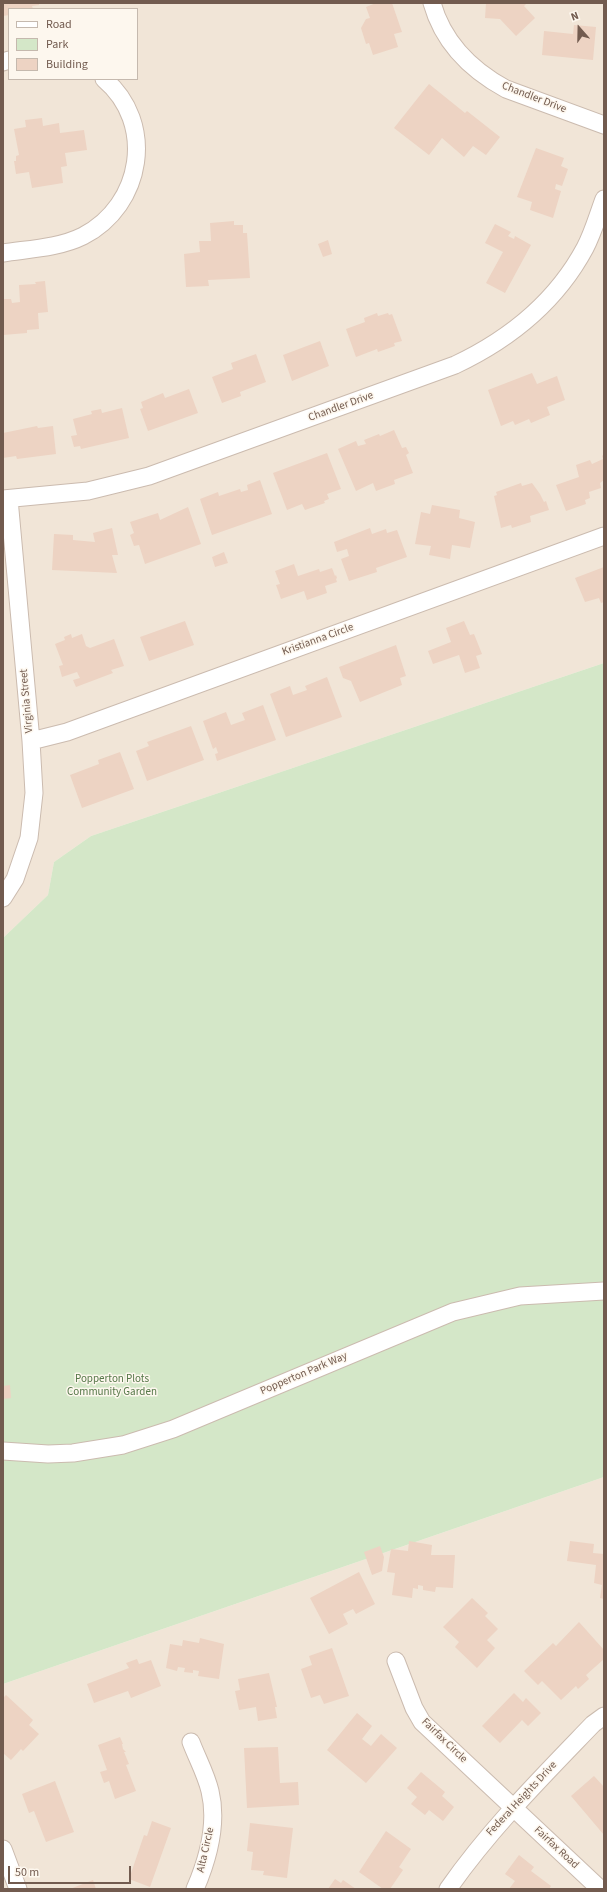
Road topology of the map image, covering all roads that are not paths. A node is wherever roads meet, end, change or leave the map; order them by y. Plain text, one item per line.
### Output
1 (432, 3) edge
2 (105, 80) edge
3 (604, 125) edge
4 (604, 199) edge
5 (3, 253) edge
6 (6, 499) edge
7 (604, 536) edge
8 (31, 742) junction
9 (3, 898) edge
10 (604, 1291) edge
11 (3, 1451) edge
12 (396, 1660) dead end
13 (604, 1716) edge
14 (191, 1742) dead end
15 (514, 1807) junction
16 (3, 1849) edge
17 (18, 1889) edge
18 (195, 1889) edge
19 (448, 1889) edge
20 (600, 1889) edge

1 - 3 street, Chandler Drive
2 - 5 street
4 - 6 street, Chandler Drive
6 - 8 street, Virginia Street
7 - 8 street, Kristianna Circle
8 - 9 street, Virginia Street
10 - 11 street, Popperton Park Way
12 - 15 street, Fairfax Circle
13 - 15 street, Federal Heights Drive
14 - 18 street, Alta Circle
15 - 19 street, Federal Heights Drive
15 - 20 street, Fairfax Road
16 - 17 street

